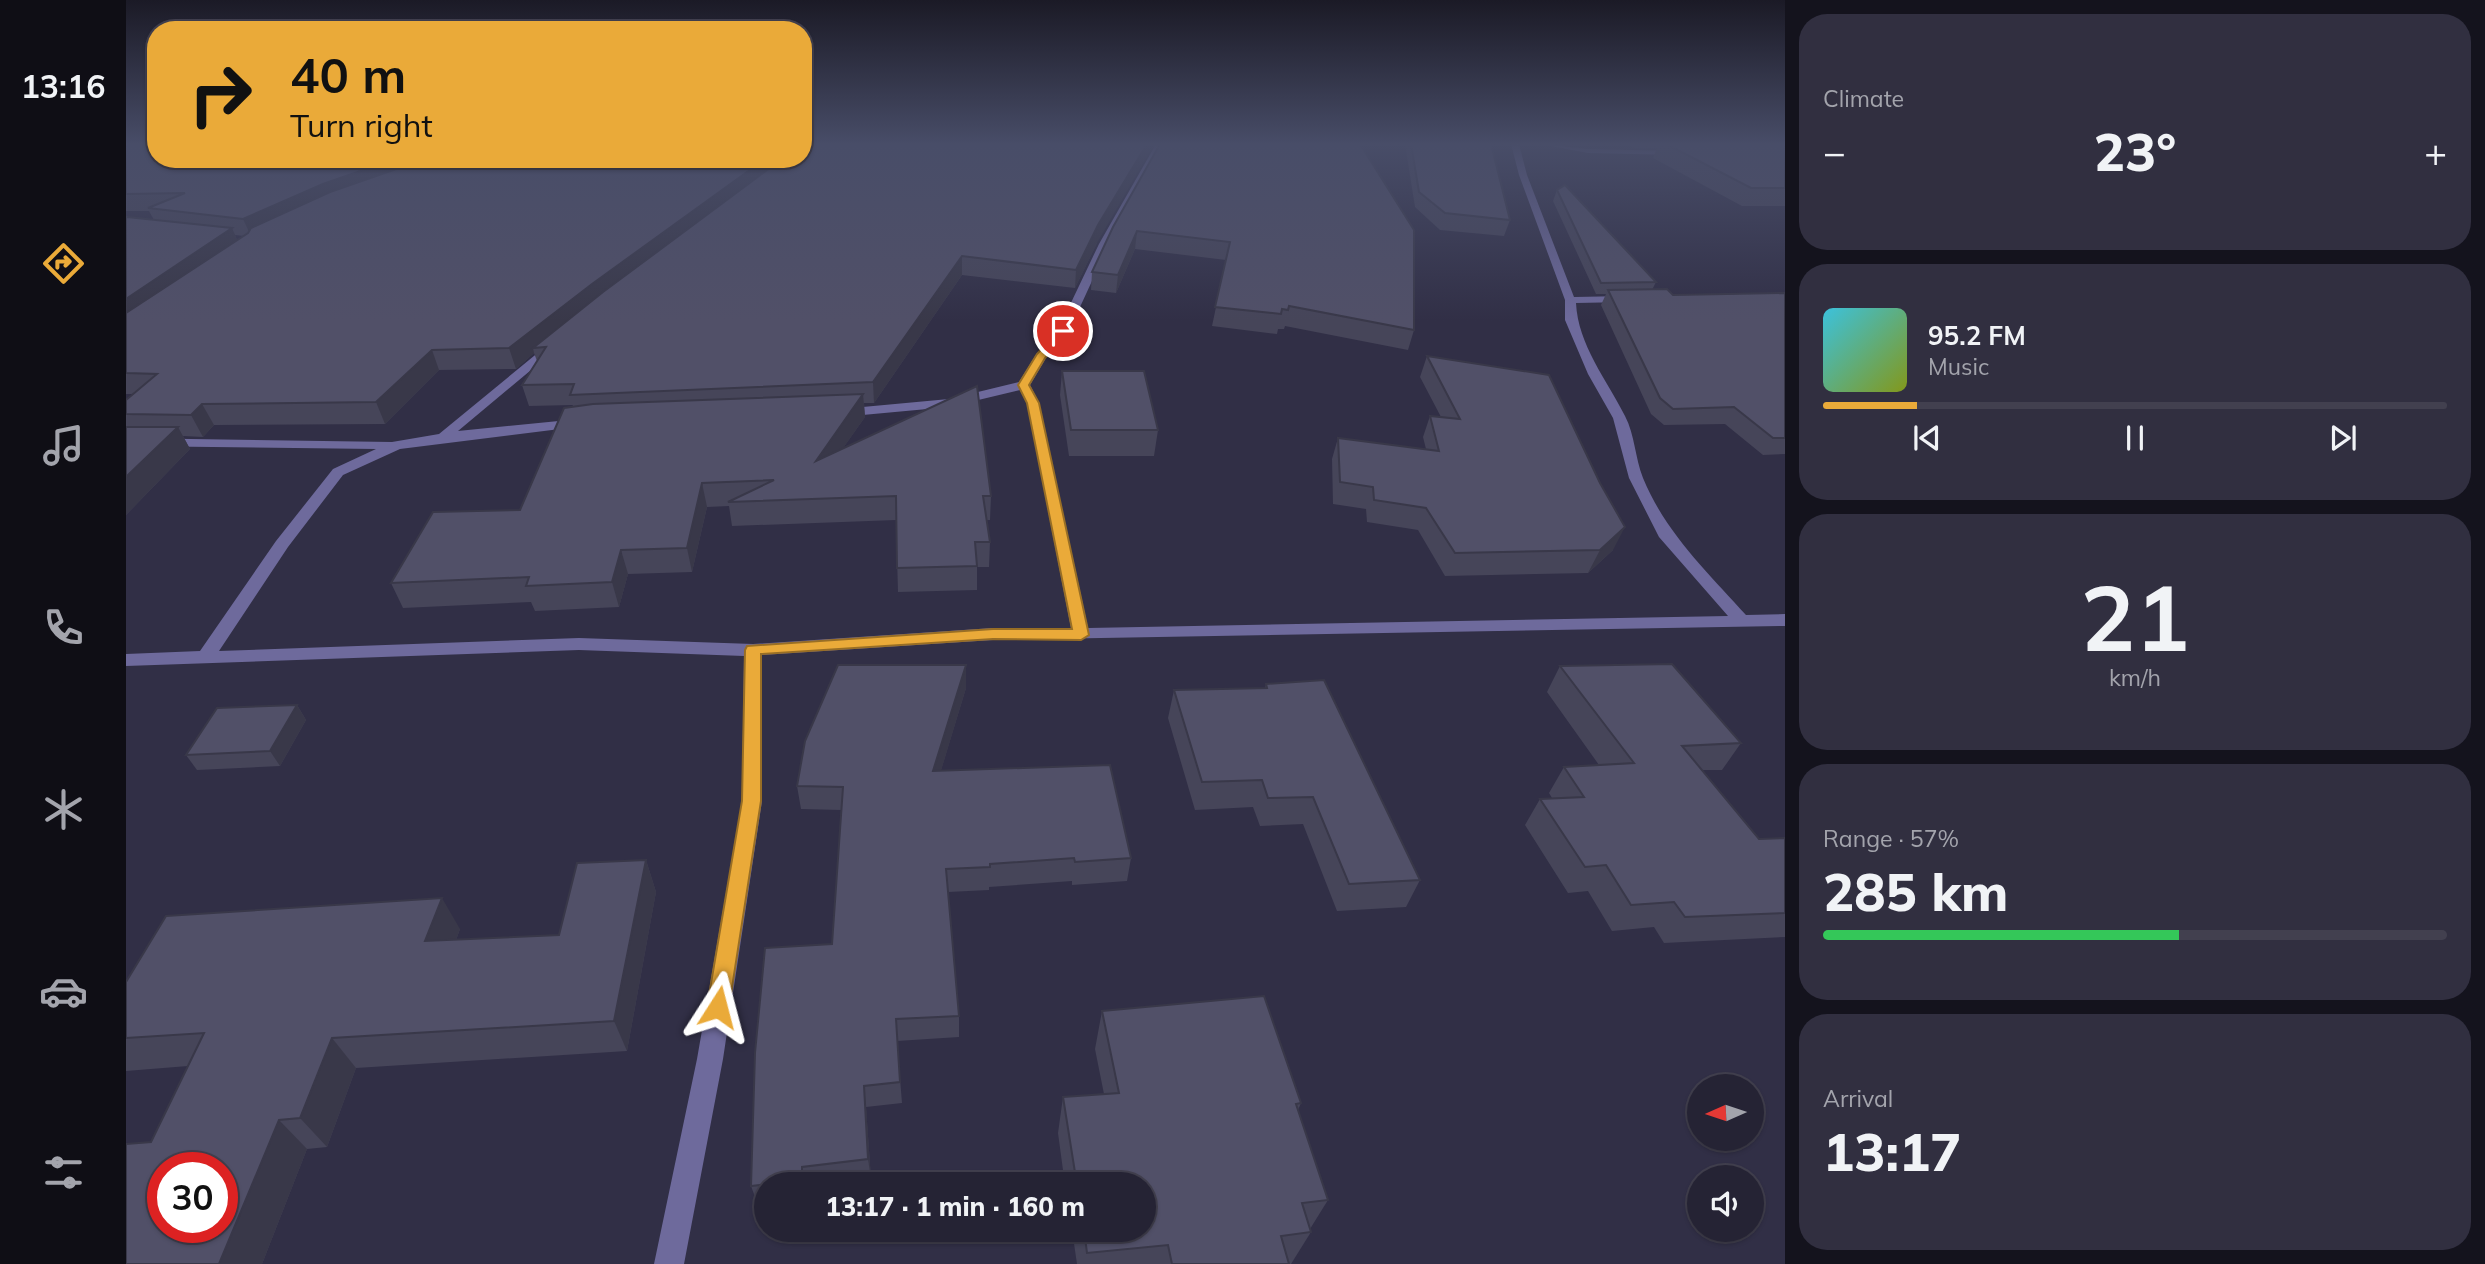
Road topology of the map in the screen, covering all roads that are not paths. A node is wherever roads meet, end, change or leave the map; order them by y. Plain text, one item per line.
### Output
1 (1127, 203) edge
2 (1533, 203) edge
3 (1637, 299) edge
4 (1570, 300) junction
5 (570, 333) edge
6 (1024, 385) junction
7 (827, 413) edge
8 (588, 421) edge
9 (443, 437) junction
10 (126, 442) edge
11 (396, 445) junction
12 (1785, 620) edge
13 (1742, 621) junction
14 (1081, 635) junction
15 (753, 650) junction
16 (204, 659) junction
17 (126, 660) edge
18 (669, 1264) edge

1 - 6 street
2 - 4 street
3 - 4 street
4 - 13 street
5 - 9 street
6 - 7 street
6 - 14 street
8 - 9 street
9 - 11 street
10 - 11 street
11 - 16 street
12 - 13 street
13 - 14 street
14 - 15 street
15 - 16 street
15 - 18 street
16 - 17 street

